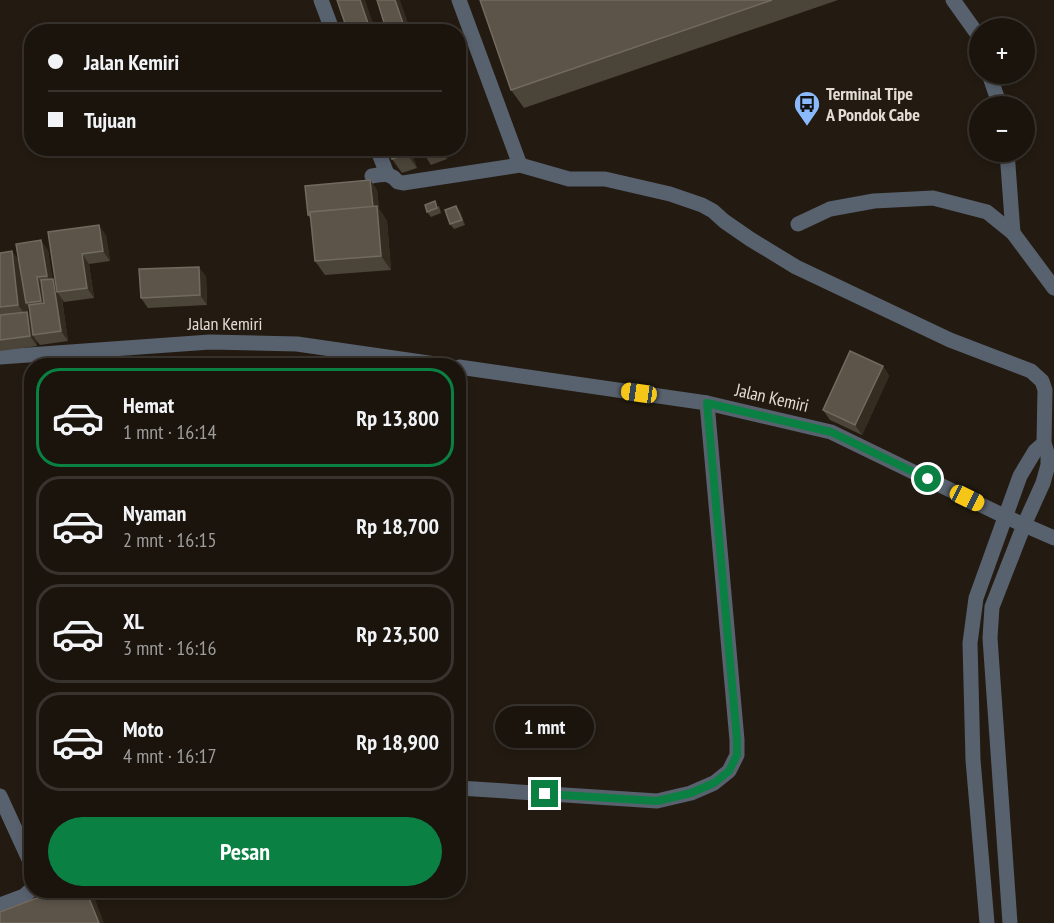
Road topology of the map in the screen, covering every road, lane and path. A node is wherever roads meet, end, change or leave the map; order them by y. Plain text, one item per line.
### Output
1 (321, 0) edge
2 (459, 0) edge
3 (953, 0) edge
4 (969, 22) edge
5 (330, 24) edge
6 (378, 156) edge
7 (1009, 162) edge
8 (520, 165) junction
9 (798, 224) dead end
10 (1013, 233) junction
11 (1054, 288) edge
12 (0, 357) edge
13 (394, 358) edge
14 (466, 369) edge
15 (707, 403) junction
16 (1045, 451) edge
17 (1006, 517) junction
18 (1024, 525) junction
19 (1054, 538) edge
20 (466, 788) edge
21 (0, 796) edge
22 (24, 848) edge
23 (24, 896) edge
24 (0, 905) edge
25 (987, 923) edge
26 (1010, 923) edge

1 - 5 street
2 - 8 street
3 - 4 street
6 - 8 street
7 - 10 street
8 - 16 street
9 - 10 street
10 - 11 street
12 - 13 street, Jalan Kemiri
14 - 15 street, Jalan Kemiri
15 - 17 street, Jalan Kemiri
15 - 20 street
16 - 17 street
16 - 18 street
17 - 18 street, Jalan Kemiri
17 - 25 street
18 - 19 street, Jalan Kemiri
18 - 26 street
21 - 22 street
23 - 24 street

